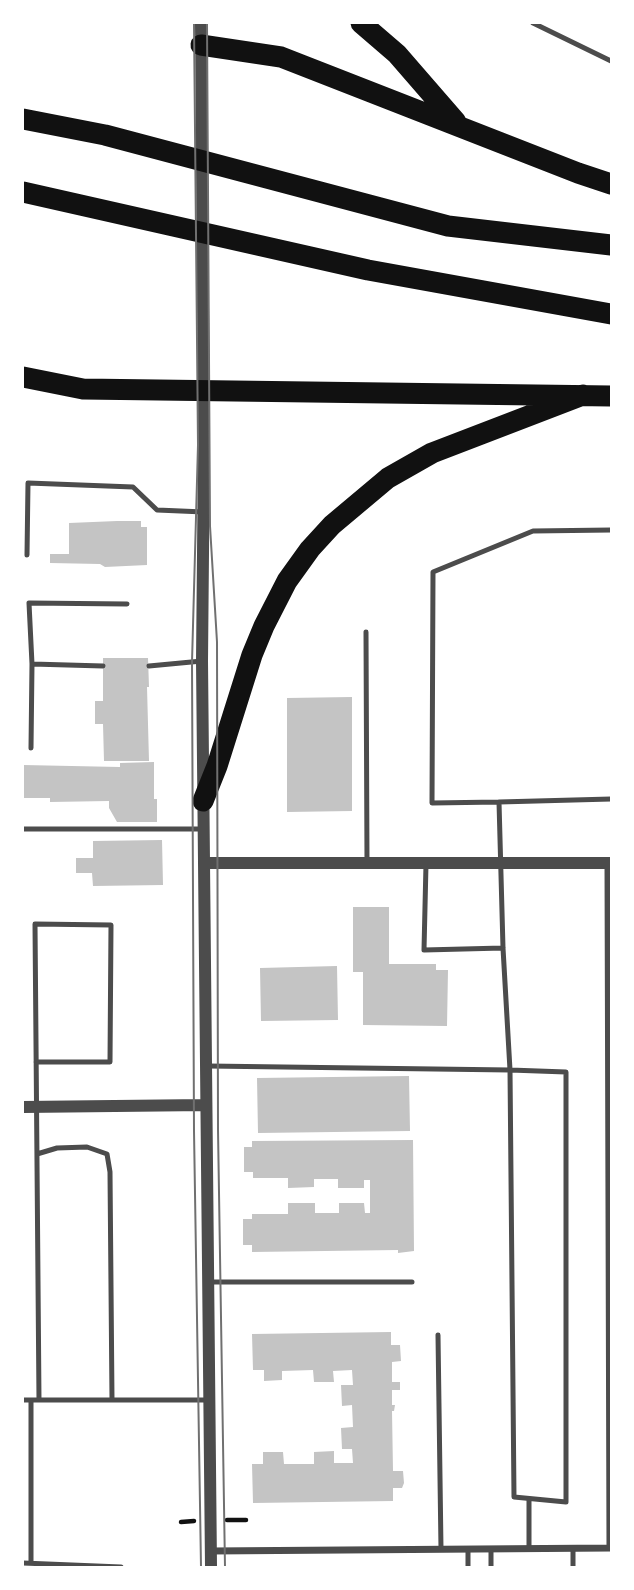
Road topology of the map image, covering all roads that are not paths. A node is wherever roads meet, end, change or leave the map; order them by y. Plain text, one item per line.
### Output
1 (201, 23) edge
2 (361, 23) edge
3 (533, 23) edge
4 (201, 45) junction
5 (611, 61) edge
6 (23, 119) edge
7 (459, 125) junction
8 (611, 184) edge
9 (23, 192) edge
10 (611, 245) edge
11 (611, 314) edge
12 (23, 377) edge
13 (583, 396) junction
14 (611, 396) edge
15 (204, 512) junction
16 (611, 530) edge
17 (27, 555) dead end
18 (127, 604) dead end
19 (366, 632) dead end
20 (202, 661) junction
21 (32, 664) junction
22 (103, 666) dead end
23 (149, 666) dead end
24 (31, 748) dead end
25 (611, 799) edge
26 (203, 802) junction
27 (499, 802) junction
28 (23, 829) edge
29 (204, 830) junction
30 (205, 863) junction
31 (367, 863) junction
32 (426, 863) junction
33 (610, 863) edge
34 (501, 864) junction
35 (503, 948) junction
36 (36, 1062) junction
37 (207, 1066) junction
38 (510, 1070) junction
39 (206, 1105) junction
40 (23, 1107) edge
41 (37, 1107) junction
42 (37, 1154) junction
43 (207, 1282) junction
44 (412, 1282) dead end
45 (438, 1335) dead end
46 (23, 1400) edge
47 (31, 1400) junction
48 (39, 1400) junction
49 (112, 1400) junction
50 (209, 1400) junction
51 (610, 1428) edge
52 (611, 1482) edge
53 (529, 1499) junction
54 (611, 1548) edge
55 (441, 1549) junction
56 (468, 1549) junction
57 (491, 1549) junction
58 (529, 1549) junction
59 (573, 1549) junction
60 (211, 1551) junction
61 (23, 1563) edge
62 (31, 1563) junction
63 (121, 1567) edge
64 (211, 1567) edge
65 (468, 1567) edge
66 (491, 1567) edge
67 (573, 1567) edge

1 - 4 street
2 - 7 highway
3 - 5 lane
4 - 7 highway
4 - 15 street
6 - 10 highway
7 - 8 highway
9 - 11 highway
12 - 13 highway
13 - 14 highway
13 - 26 highway
15 - 17 lane
15 - 20 street
16 - 27 lane
18 - 21 lane
19 - 31 lane
20 - 23 lane
20 - 26 street
21 - 22 lane
21 - 24 lane
25 - 27 lane
26 - 29 street
27 - 34 lane
28 - 29 lane
29 - 30 street
30 - 31 street
30 - 37 street
31 - 32 street
32 - 34 street
32 - 35 lane
33 - 34 street
33 - 51 street
34 - 35 lane
35 - 38 lane
36 - 36 lane
36 - 41 lane
37 - 38 lane
37 - 39 street
38 - 53 lane
38 - 53 lane
39 - 41 street
39 - 43 street
40 - 41 street
41 - 42 lane
42 - 48 lane
42 - 49 lane
43 - 44 lane
43 - 50 street
45 - 55 lane
46 - 47 lane
47 - 48 lane
47 - 62 lane
48 - 49 lane
49 - 50 lane
50 - 60 street
51 - 52 street
52 - 54 street
53 - 58 lane
54 - 59 street
55 - 56 street
55 - 60 street
56 - 57 street
56 - 65 lane
57 - 58 street
57 - 66 lane
58 - 59 street
59 - 67 lane
60 - 64 street
61 - 62 lane
62 - 63 lane

